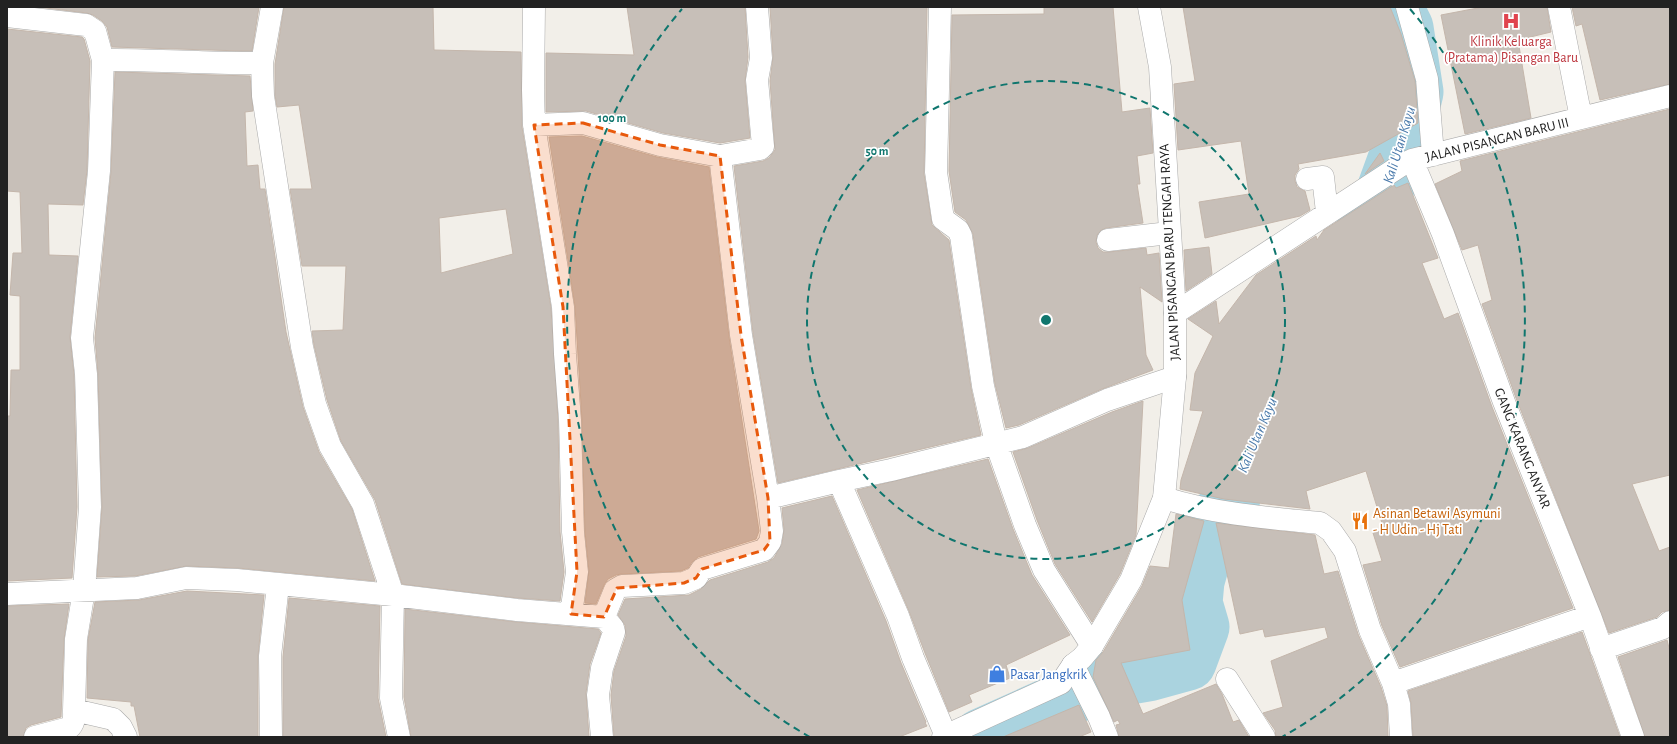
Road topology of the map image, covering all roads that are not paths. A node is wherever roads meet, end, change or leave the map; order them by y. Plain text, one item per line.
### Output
1 (272, 7) edge
2 (534, 7) edge
3 (757, 7) edge
4 (940, 7) edge
5 (1149, 7) edge
6 (1407, 7) edge
7 (1559, 7) edge
8 (7, 16) edge
9 (103, 60) junction
10 (262, 63) junction
11 (1670, 96) edge
12 (1581, 118) junction
13 (534, 125) junction
14 (720, 156) junction
15 (1409, 162) junction
16 (1307, 179) dead end
17 (1327, 212) junction
18 (1169, 233) junction
19 (1108, 240) dead end
20 (1175, 313) junction
21 (1175, 377) junction
22 (996, 444) junction
23 (839, 481) junction
24 (768, 498) junction
25 (1164, 498) junction
26 (278, 585) junction
27 (84, 590) junction
28 (7, 594) edge
29 (393, 595) junction
30 (571, 614) junction
31 (1590, 616) junction
32 (604, 617) junction
33 (1670, 622) edge
34 (1092, 646) junction
35 (1601, 649) junction
36 (1227, 679) dead end
37 (1081, 680) junction
38 (1393, 683) junction
39 (74, 710) junction
40 (944, 736) edge
41 (35, 737) edge
42 (126, 737) edge
43 (271, 737) edge
44 (399, 737) edge
45 (602, 737) edge
46 (1107, 737) edge
47 (1264, 737) edge
48 (1401, 737) edge
49 (1633, 737) edge

1 - 10 street
2 - 13 street
3 - 14 street
4 - 22 street
5 - 18 street, JALAN PISANGAN BARU TENGAH RAYA
6 - 15 street, GANG KARANG ANYAR
7 - 12 street
8 - 9 street
9 - 10 street
9 - 27 street
10 - 29 street
11 - 12 street, JALAN PISANGAN BARU III
12 - 15 street, JALAN PISANGAN BARU III
13 - 14 street
13 - 30 street
14 - 24 street
15 - 17 street, JALAN PISANGAN BARU III
15 - 31 street, GANG KARANG ANYAR
16 - 17 street
17 - 20 street, JALAN PISANGAN BARU III
18 - 19 street
18 - 20 street, JALAN PISANGAN BARU TENGAH RAYA
20 - 21 street, JALAN PISANGAN BARU TENGAH RAYA
21 - 22 street
21 - 25 street, JALAN PISANGAN BARU TENGAH RAYA
22 - 23 street
22 - 34 street
23 - 24 street
23 - 40 street
24 - 32 street
25 - 34 street, JALAN PISANGAN BARU TENGAH RAYA
25 - 38 street
26 - 27 street
26 - 29 street
26 - 43 street
27 - 28 street
27 - 39 street
29 - 30 street
29 - 44 street
30 - 32 street
31 - 35 street, GANG KARANG ANYAR
31 - 38 street
32 - 45 street
33 - 35 street
34 - 37 street, JALAN PISANGAN BARU TENGAH RAYA
35 - 49 street, GANG KARANG ANYAR
36 - 47 street
37 - 40 street, JALAN PISANGAN BARU TENGAH RAYA
37 - 46 street
38 - 48 street
39 - 41 street
39 - 42 street

